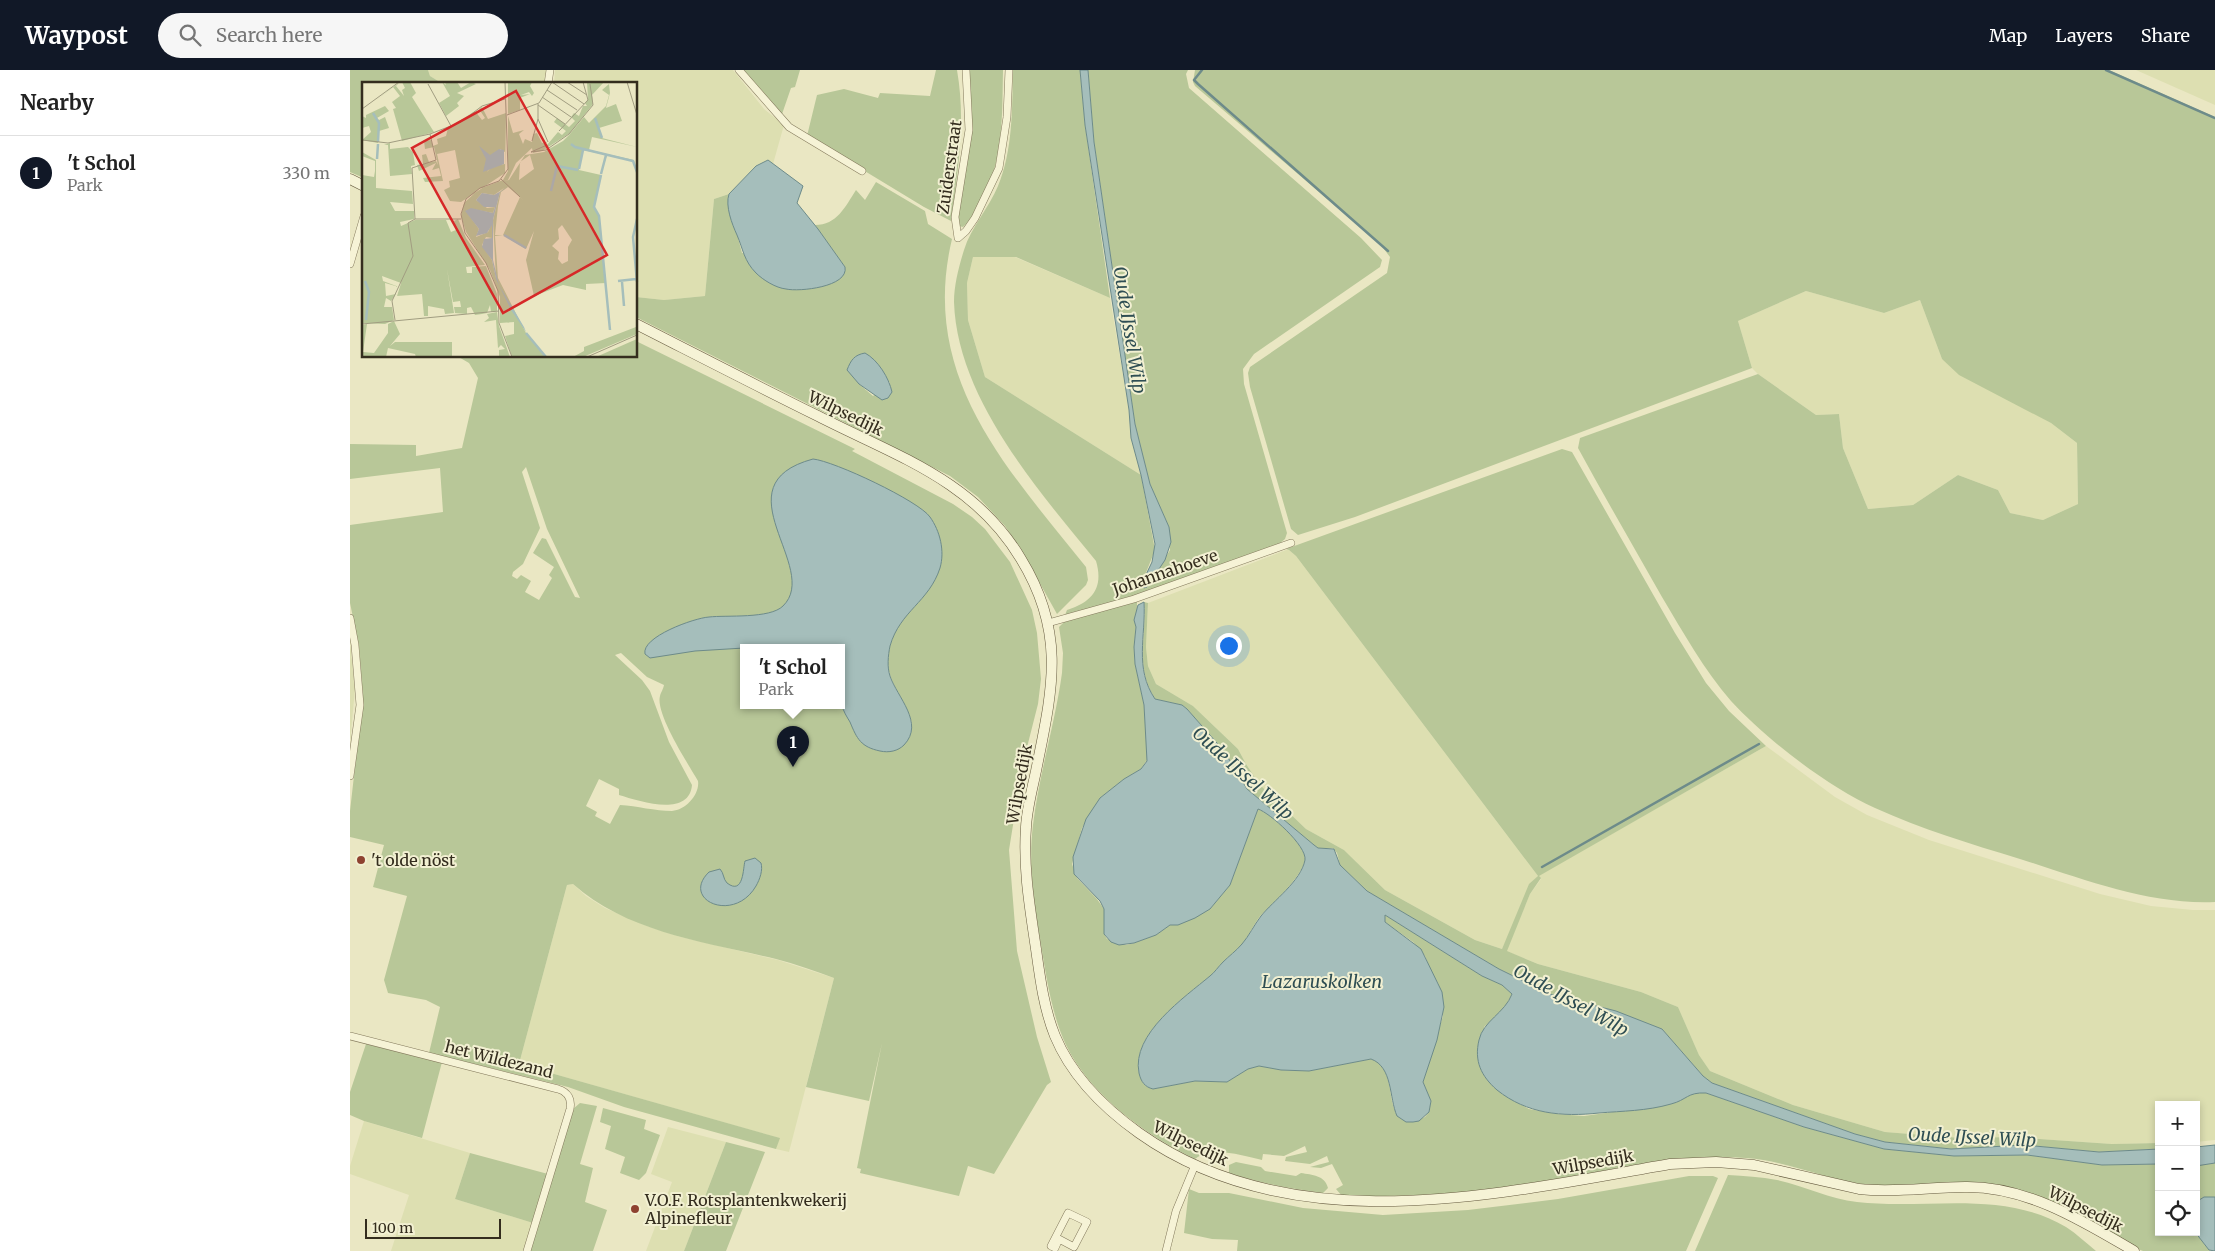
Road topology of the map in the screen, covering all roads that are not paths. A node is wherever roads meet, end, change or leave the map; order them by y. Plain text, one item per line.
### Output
1 (739, 70) edge
2 (966, 70) edge
3 (1009, 70) edge
4 (862, 171) dead end
5 (350, 179) edge
6 (362, 185) edge
7 (362, 223) edge
8 (350, 264) edge
9 (638, 325) edge
10 (1291, 543) dead end
11 (350, 618) edge
12 (1048, 623) junction
13 (350, 776) edge
14 (350, 1036) edge
15 (1195, 1165) junction
16 (1059, 1239) joint
17 (527, 1251) edge
18 (1166, 1251) edge
19 (2134, 1251) edge

1 - 4 street
2 - 3 street, Zuiderstraat
5 - 6 main road
7 - 8 street
9 - 12 main road, Wilpsedijk
10 - 12 street, Johannahoeve
11 - 13 street
12 - 15 main road, Wilpsedijk
14 - 17 street, het Wildezand
15 - 18 street
15 - 19 main road, Wilpsedijk
16 - 16 street

